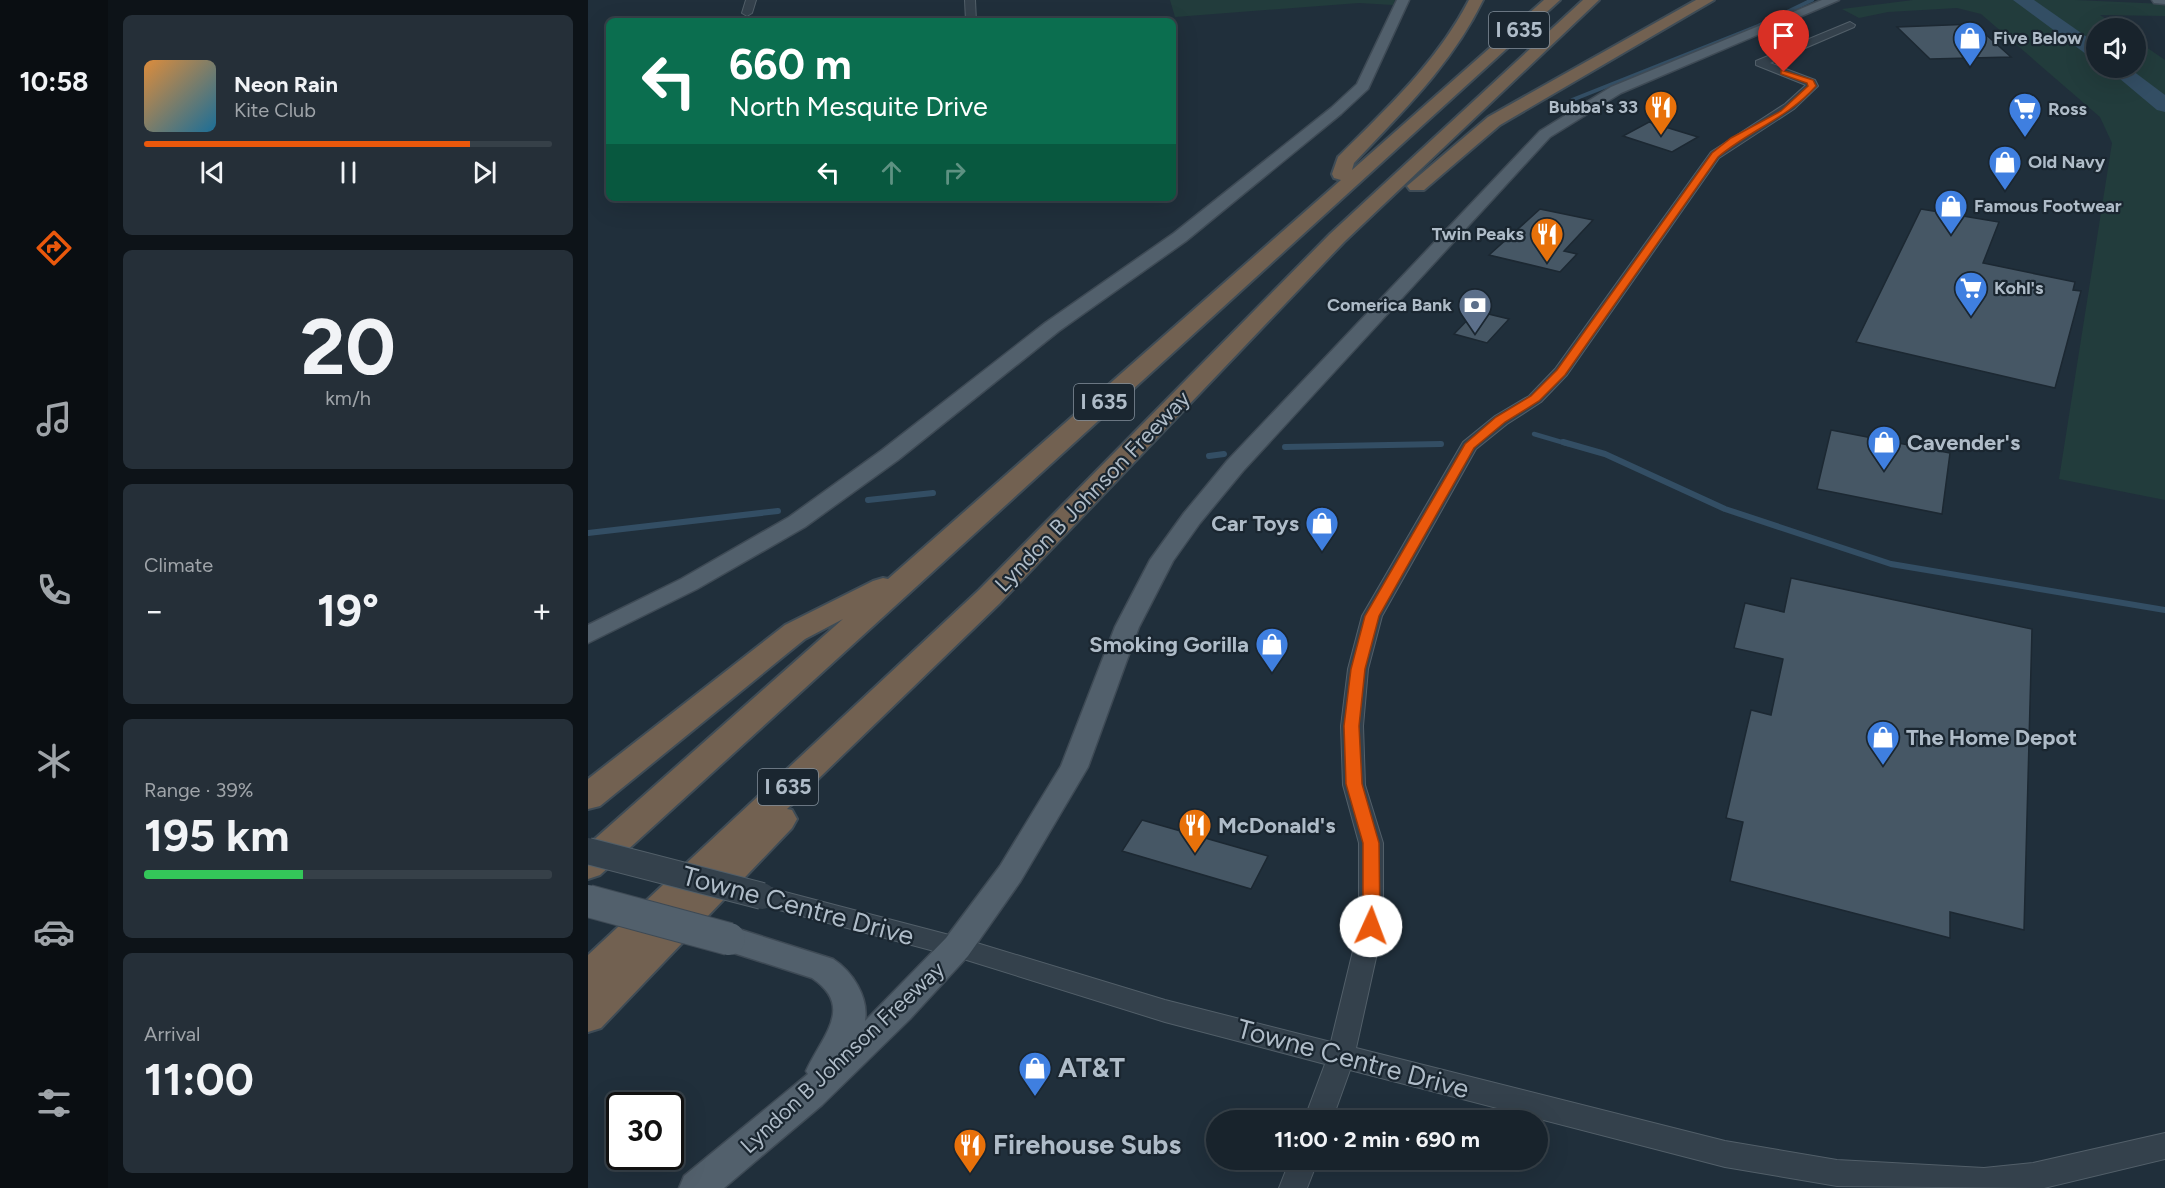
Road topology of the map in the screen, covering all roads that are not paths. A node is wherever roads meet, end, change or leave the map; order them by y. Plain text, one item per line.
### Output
1 (751, 0) edge
2 (970, 0) edge
3 (1403, 0) edge
4 (1476, 0) edge
5 (1537, 0) edge
6 (1553, 0) edge
7 (1592, 0) edge
8 (1612, 0) edge
9 (1833, 0) edge
10 (2158, 0) edge
11 (2165, 0) edge
12 (1704, 2) edge
13 (747, 13) dead end
14 (971, 18) edge
15 (1850, 25) dead end
16 (1560, 29) junction
17 (1484, 61) junction
18 (1336, 194) junction
19 (1337, 238) junction
20 (918, 569) junction
21 (990, 597) junction
22 (588, 635) edge
23 (588, 797) edge
24 (588, 851) edge
25 (588, 865) edge
26 (588, 901) edge
27 (957, 947) junction
28 (588, 978) edge
29 (588, 1016) edge
30 (1341, 1057) junction
31 (810, 1094) junction
32 (1322, 1110) edge
33 (2165, 1146) edge
34 (1300, 1170) edge
35 (698, 1188) edge
36 (1293, 1188) edge

1 - 13 street
2 - 14 street
3 - 22 main road
4 - 18 highway
5 - 17 highway
6 - 17 highway, I 635
7 - 16 highway, Lyndon B Johnson Freeway / I 635
8 - 16 highway
9 - 27 main road, Lyndon B Johnson Freeway
10 - 11 main road
12 - 19 highway
15 - 30 street
16 - 19 highway, Lyndon B Johnson Freeway / I 635
17 - 18 highway, I 635
18 - 20 highway, I 635
19 - 21 highway, Lyndon B Johnson Freeway / I 635
20 - 23 highway
20 - 25 highway, I 635
21 - 28 highway, Lyndon B Johnson Freeway / I 635
21 - 29 highway
24 - 27 street, Towne Centre Drive, bridge
26 - 31 main road, bridge
27 - 30 street, Towne Centre Drive
27 - 31 main road, Lyndon B Johnson Freeway
30 - 32 street
30 - 33 street, Towne Centre Drive
31 - 35 main road, Lyndon B Johnson Freeway
34 - 36 street

